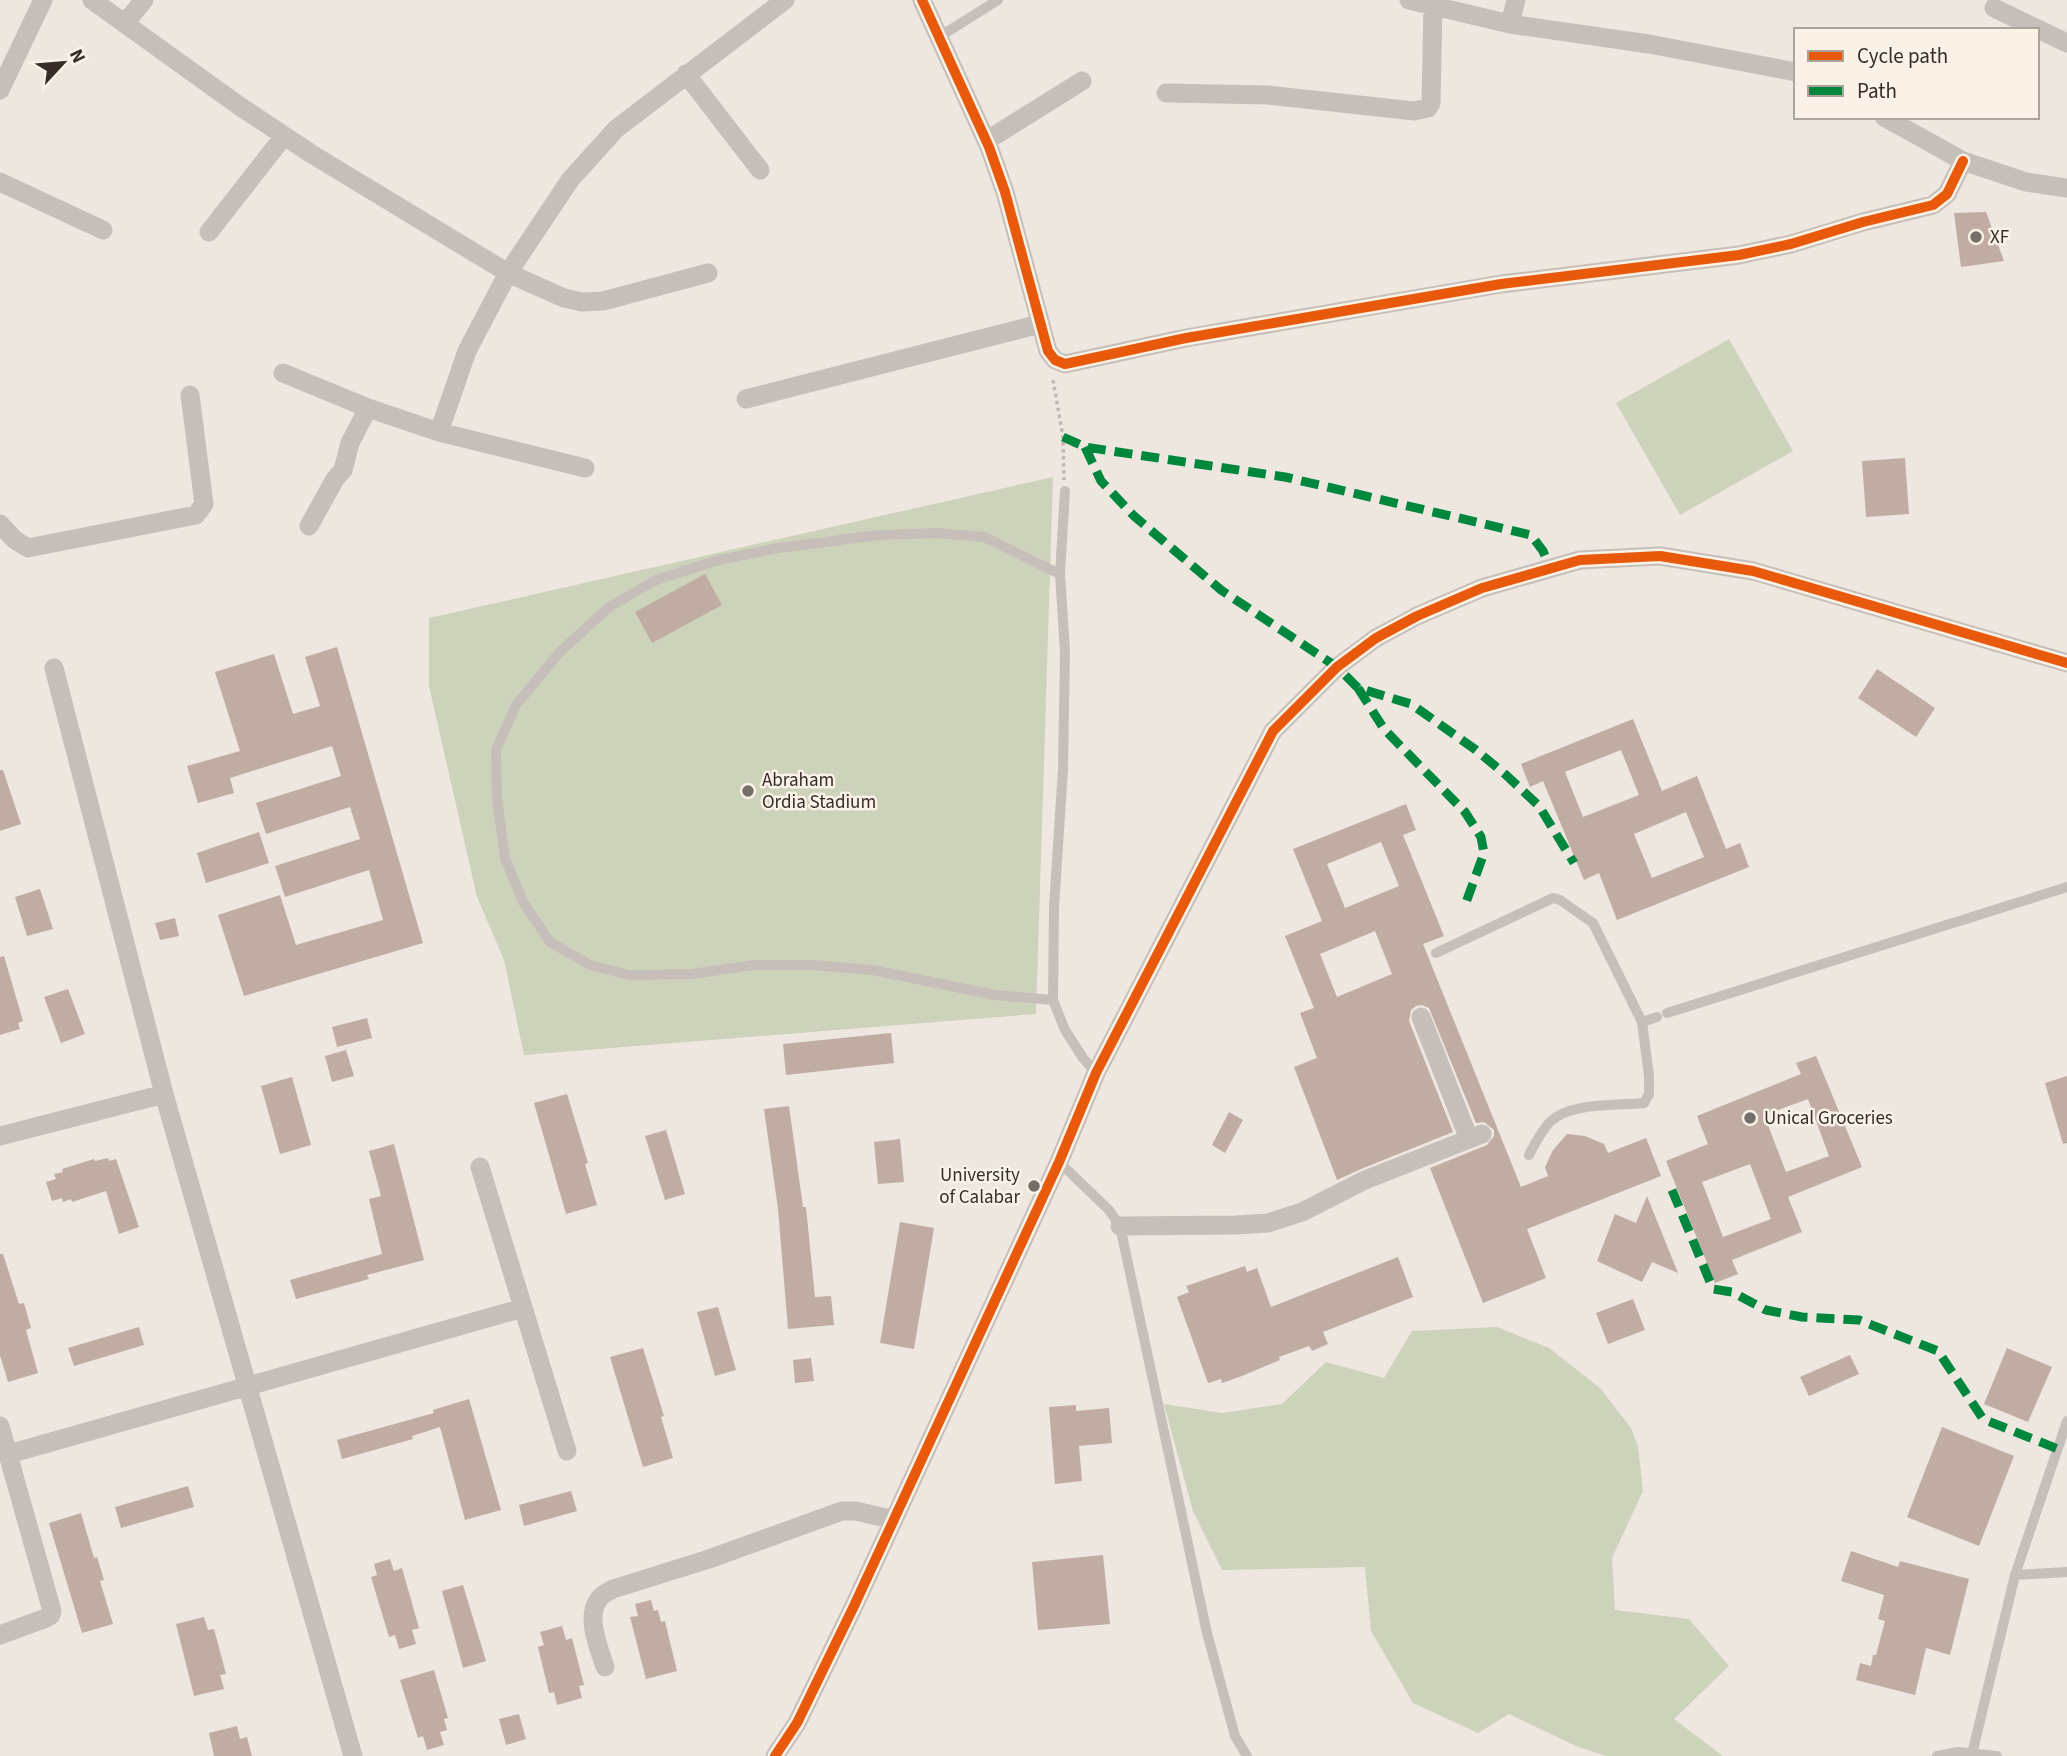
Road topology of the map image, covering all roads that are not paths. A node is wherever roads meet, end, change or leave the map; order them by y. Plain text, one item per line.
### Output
1 (43, 0) edge
2 (92, 0) edge
3 (144, 0) edge
4 (785, 0) edge
5 (922, 0) edge
6 (998, 0) edge
7 (1409, 0) edge
8 (1516, 0) edge
9 (1433, 6) junction
10 (1994, 8) dead end
11 (125, 23) junction
12 (1510, 24) junction
13 (2036, 28) edge
14 (2039, 30) edge
15 (939, 37) junction
16 (2067, 43) edge
17 (1794, 72) edge
18 (685, 74) junction
19 (1082, 81) dead end
20 (0, 90) edge
21 (1166, 93) dead end
22 (1888, 119) edge
23 (284, 135) junction
24 (986, 141) junction
25 (1963, 161) junction
26 (760, 170) dead end
27 (0, 181) edge
28 (2067, 188) edge
29 (103, 230) dead end
30 (209, 232) dead end
31 (508, 273) junction
32 (708, 274) dead end
33 (1040, 324) junction
34 (283, 373) dead end
35 (190, 395) dead end
36 (747, 399) dead end
37 (368, 408) junction
38 (439, 432) junction
39 (584, 468) dead end
40 (1065, 491) road end
41 (0, 524) edge
42 (309, 526) dead end
43 (1060, 574) junction
44 (2067, 663) edge
45 (54, 668) dead end
46 (2067, 887) edge
47 (1436, 953) dead end
48 (1053, 1000) junction
49 (1421, 1017) dead end
50 (1642, 1022) junction
51 (1096, 1073) junction
52 (164, 1094) junction
53 (0, 1136) edge
54 (1529, 1154) dead end
55 (1059, 1162) junction
56 (480, 1167) dead end
57 (1120, 1226) junction
58 (523, 1308) junction
59 (247, 1385) junction
60 (2067, 1421) edge
61 (0, 1426) edge
62 (567, 1451) dead end
63 (9, 1454) junction
64 (894, 1520) junction
65 (2067, 1572) edge
66 (2015, 1575) junction
67 (0, 1635) edge
68 (605, 1667) dead end
69 (1972, 1754) junction
70 (353, 1756) edge
71 (775, 1756) edge
72 (1247, 1756) edge
73 (1937, 1756) edge
74 (1997, 1756) edge

1 - 20 street
2 - 11 street
3 - 11 street
4 - 18 street
5 - 15 street
6 - 15 lane
7 - 9 street
8 - 12 street
9 - 12 street
9 - 21 street
10 - 13 street
11 - 23 street
12 - 17 street
14 - 16 street
15 - 24 street
18 - 26 street
18 - 31 street
19 - 24 street
22 - 25 street
23 - 30 street
23 - 31 street
24 - 33 street
25 - 28 street
25 - 33 street
27 - 29 street
31 - 32 street
31 - 38 street
33 - 36 street
34 - 37 street
35 - 41 street
37 - 38 street
37 - 42 street
38 - 39 street
40 - 43 lane
43 - 48 lane
43 - 48 lane
44 - 51 street
45 - 52 street
46 - 50 lane
47 - 50 lane
48 - 51 lane
49 - 57 street
50 - 54 lane
51 - 55 street
52 - 53 street
52 - 59 street
55 - 57 lane
55 - 64 street
56 - 58 street
57 - 72 lane
58 - 59 street
58 - 62 street
59 - 63 street
59 - 70 street
60 - 66 lane
61 - 63 street
63 - 67 street
64 - 68 street
64 - 71 street
65 - 66 lane
66 - 69 lane
69 - 73 lane
69 - 74 lane

